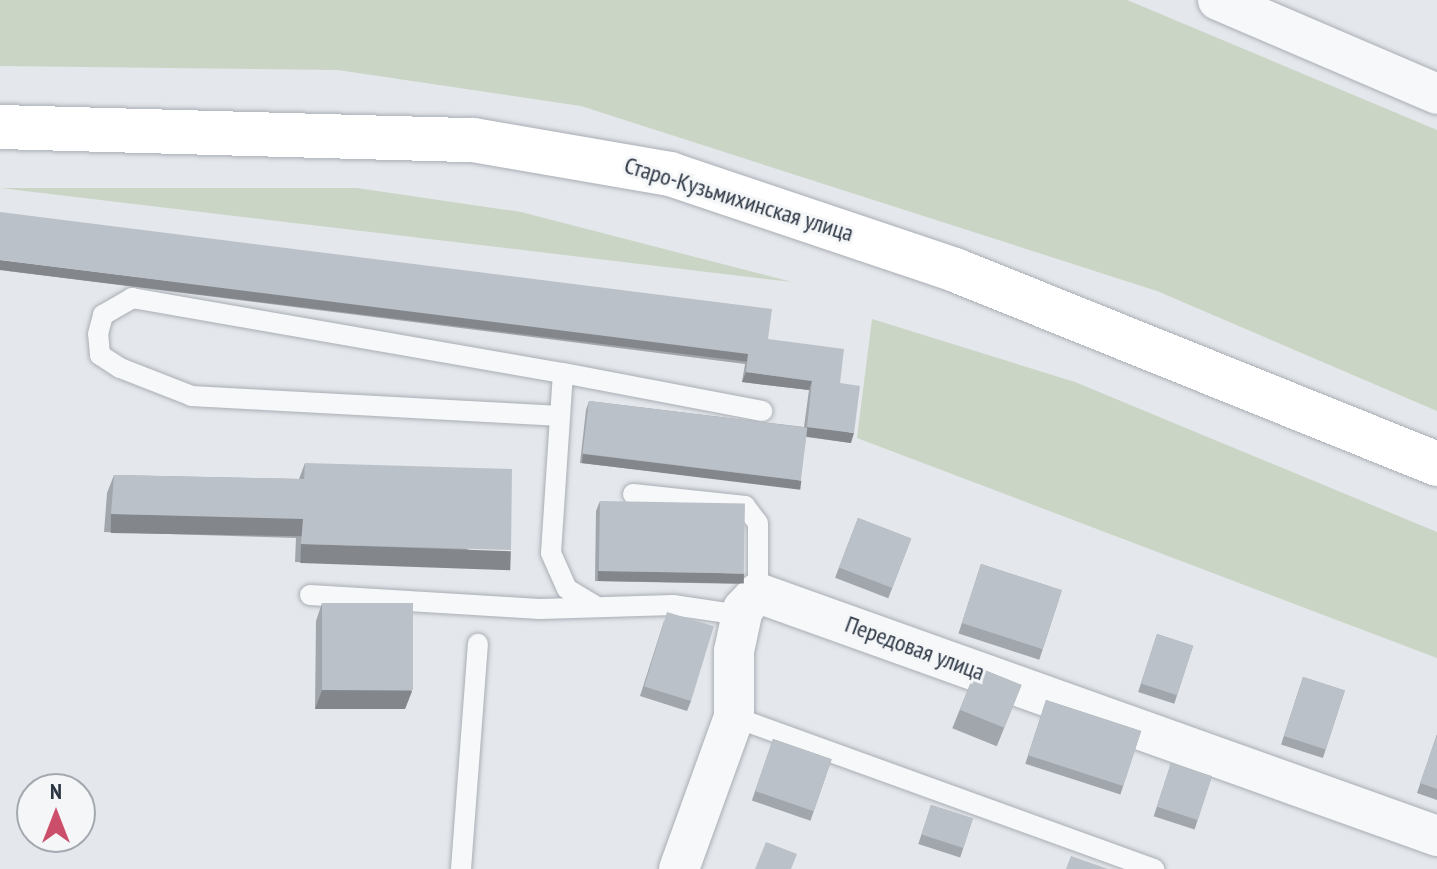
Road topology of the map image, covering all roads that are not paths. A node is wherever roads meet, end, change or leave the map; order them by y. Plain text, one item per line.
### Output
1 (1218, 0) edge
2 (1428, 81) edge
3 (0, 127) edge
4 (563, 373) junction
5 (762, 411) dead end
6 (560, 416) junction
7 (1437, 464) edge
8 (633, 494) dead end
9 (310, 595) dead end
10 (750, 604) junction
11 (594, 605) junction
12 (478, 644) dead end
13 (734, 717) junction
14 (1437, 836) edge
15 (461, 869) edge
16 (679, 869) edge
17 (1154, 869) edge

1 - 2 street
3 - 7 main road, Старо-Кузьмихинская улица
4 - 5 lane
4 - 6 lane
4 - 6 lane
6 - 11 lane
8 - 10 lane
9 - 11 lane
10 - 11 lane
10 - 13 street
10 - 14 street, Передовая улица
12 - 15 lane
13 - 16 street
13 - 17 lane

